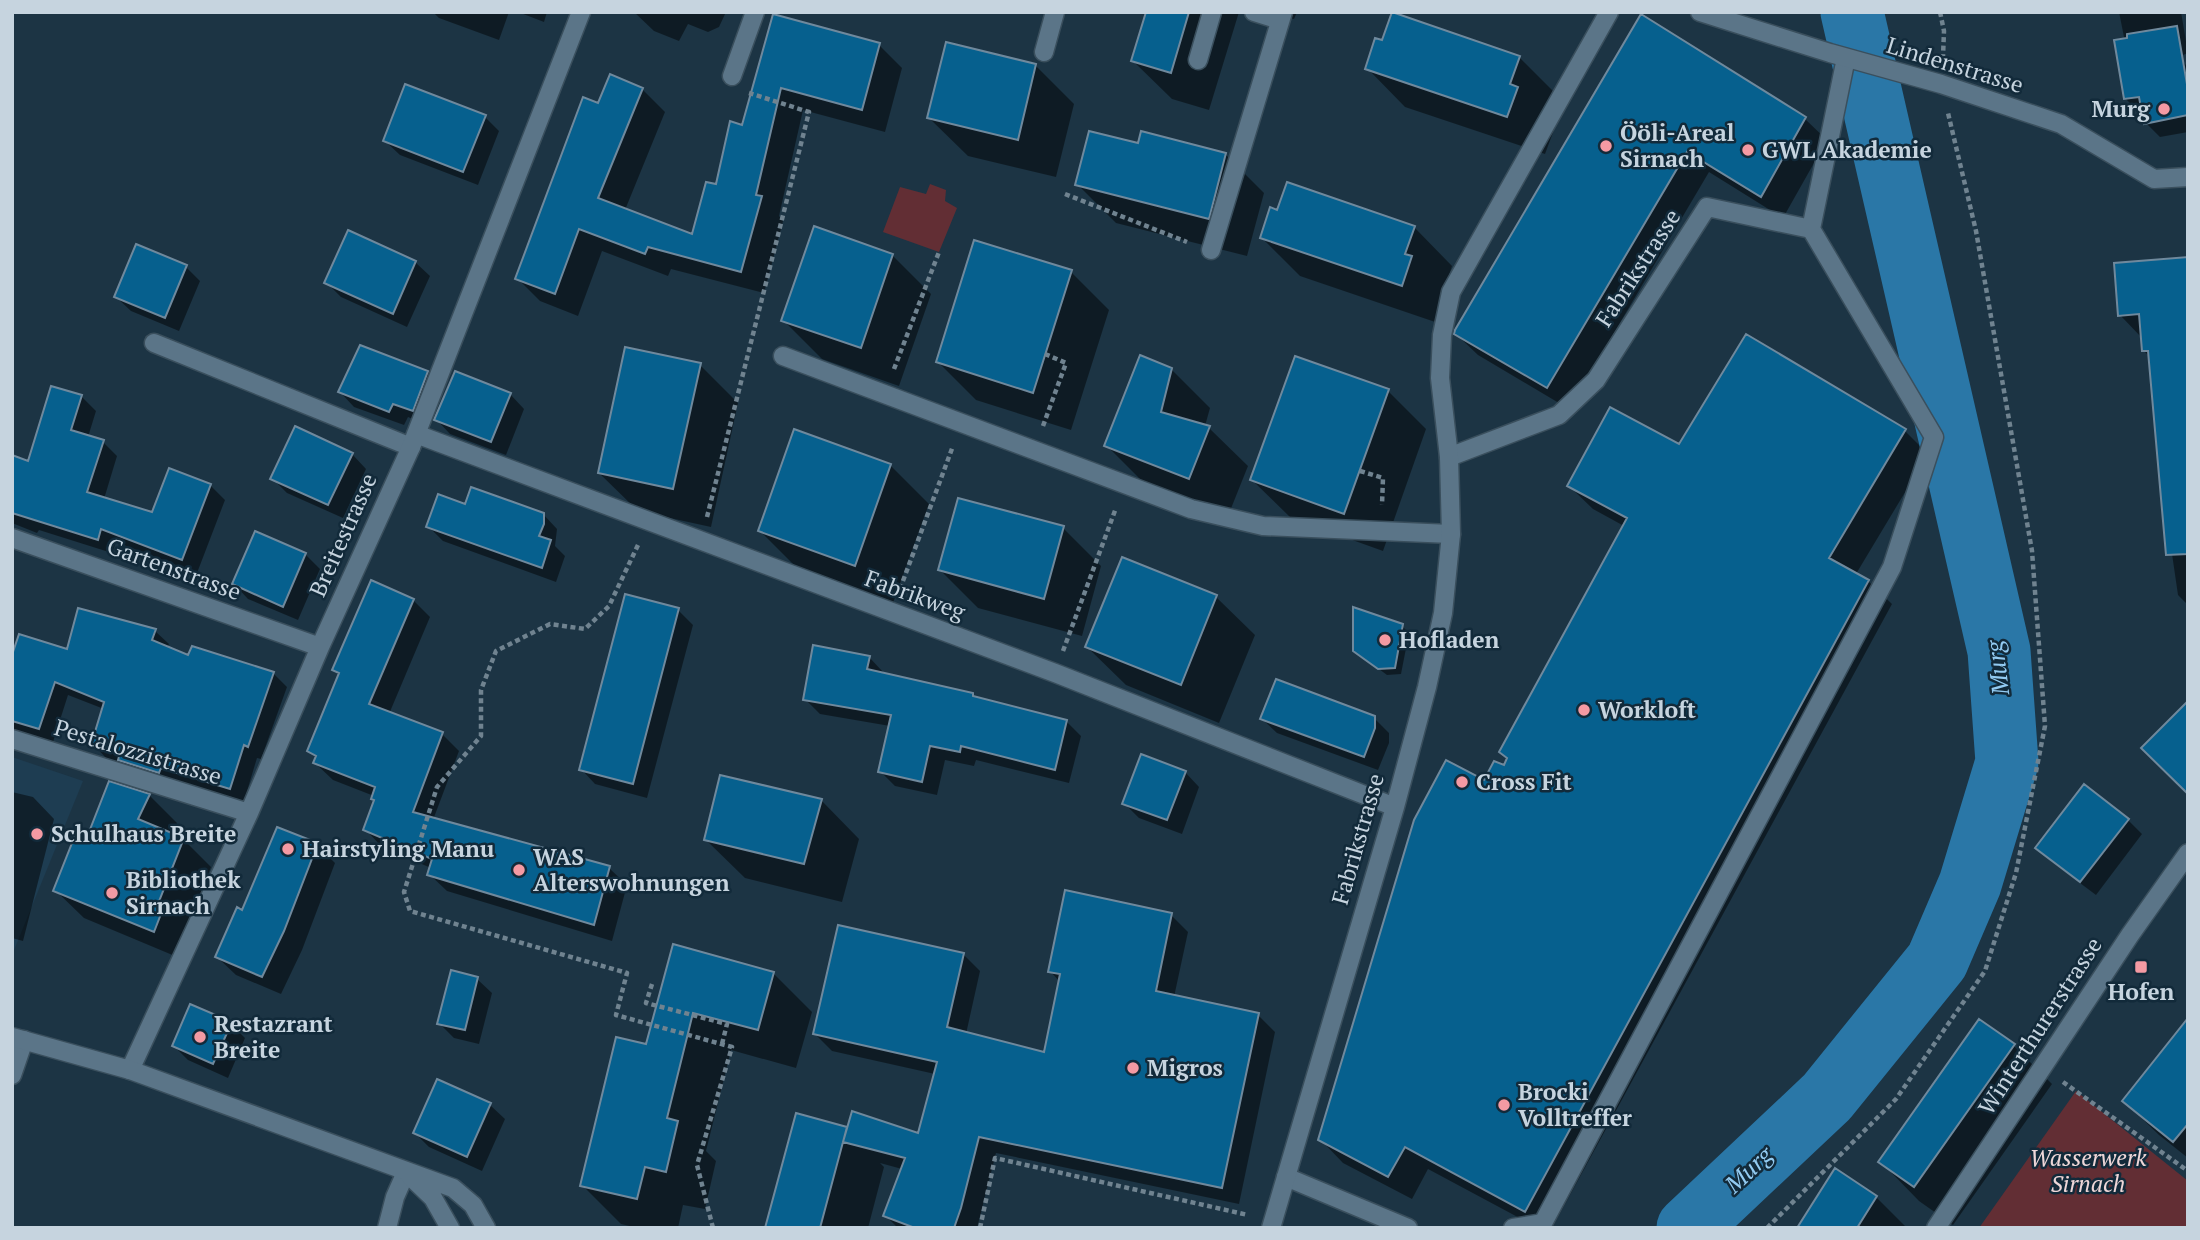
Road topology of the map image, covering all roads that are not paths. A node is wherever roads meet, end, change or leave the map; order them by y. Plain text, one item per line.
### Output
1 (581, 12) edge
2 (755, 12) edge
3 (1055, 12) edge
4 (1212, 12) edge
5 (1254, 12) edge
6 (1609, 12) edge
7 (1700, 12) edge
8 (1282, 16) edge
9 (1044, 52) dead end
10 (1838, 55) junction
11 (1198, 60) dead end
12 (732, 76) road end
13 (2188, 177) edge
14 (1811, 229) junction
15 (1211, 250) road end
16 (154, 343) dead end
17 (783, 356) dead end
18 (413, 440) junction
19 (1449, 457) junction
20 (1451, 534) junction
21 (12, 538) edge
22 (320, 647) junction
23 (12, 739) edge
24 (1395, 807) junction
25 (248, 813) junction
26 (2188, 853) edge
27 (18, 1038) edge
28 (130, 1070) junction
29 (12, 1075) edge
30 (406, 1172) junction
31 (1286, 1177) junction
32 (1939, 1227) edge
33 (387, 1228) edge
34 (450, 1228) edge
35 (486, 1228) edge
36 (503, 1228) edge
37 (1271, 1228) edge
38 (1408, 1228) edge
39 (1513, 1228) edge

1 - 18 street, Breitestrasse
2 - 12 street
3 - 9 street
4 - 11 street
5 - 8 street
6 - 19 street, Fabrikstrasse
7 - 10 street, Lindenstrasse
8 - 15 street
10 - 13 street, Lindenstrasse
10 - 14 street
14 - 19 street, Fabrikstrasse
14 - 39 street
16 - 18 street, Fabrikweg
17 - 20 street
18 - 22 street, Breitestrasse
18 - 24 street, Fabrikweg
19 - 20 street, Fabrikstrasse
20 - 24 street, Fabrikstrasse
21 - 22 street, Gartenstrasse
22 - 25 street, Breitestrasse
23 - 25 street, Pestalozzistrasse
24 - 31 street, Fabrikstrasse
25 - 28 street, Breitestrasse
26 - 32 street, Winterthurerstrasse
27 - 28 street
27 - 29 street
28 - 30 street
30 - 33 street
30 - 34 street
30 - 35 street
31 - 37 street, Fabrikstrasse
31 - 38 street
35 - 36 street

